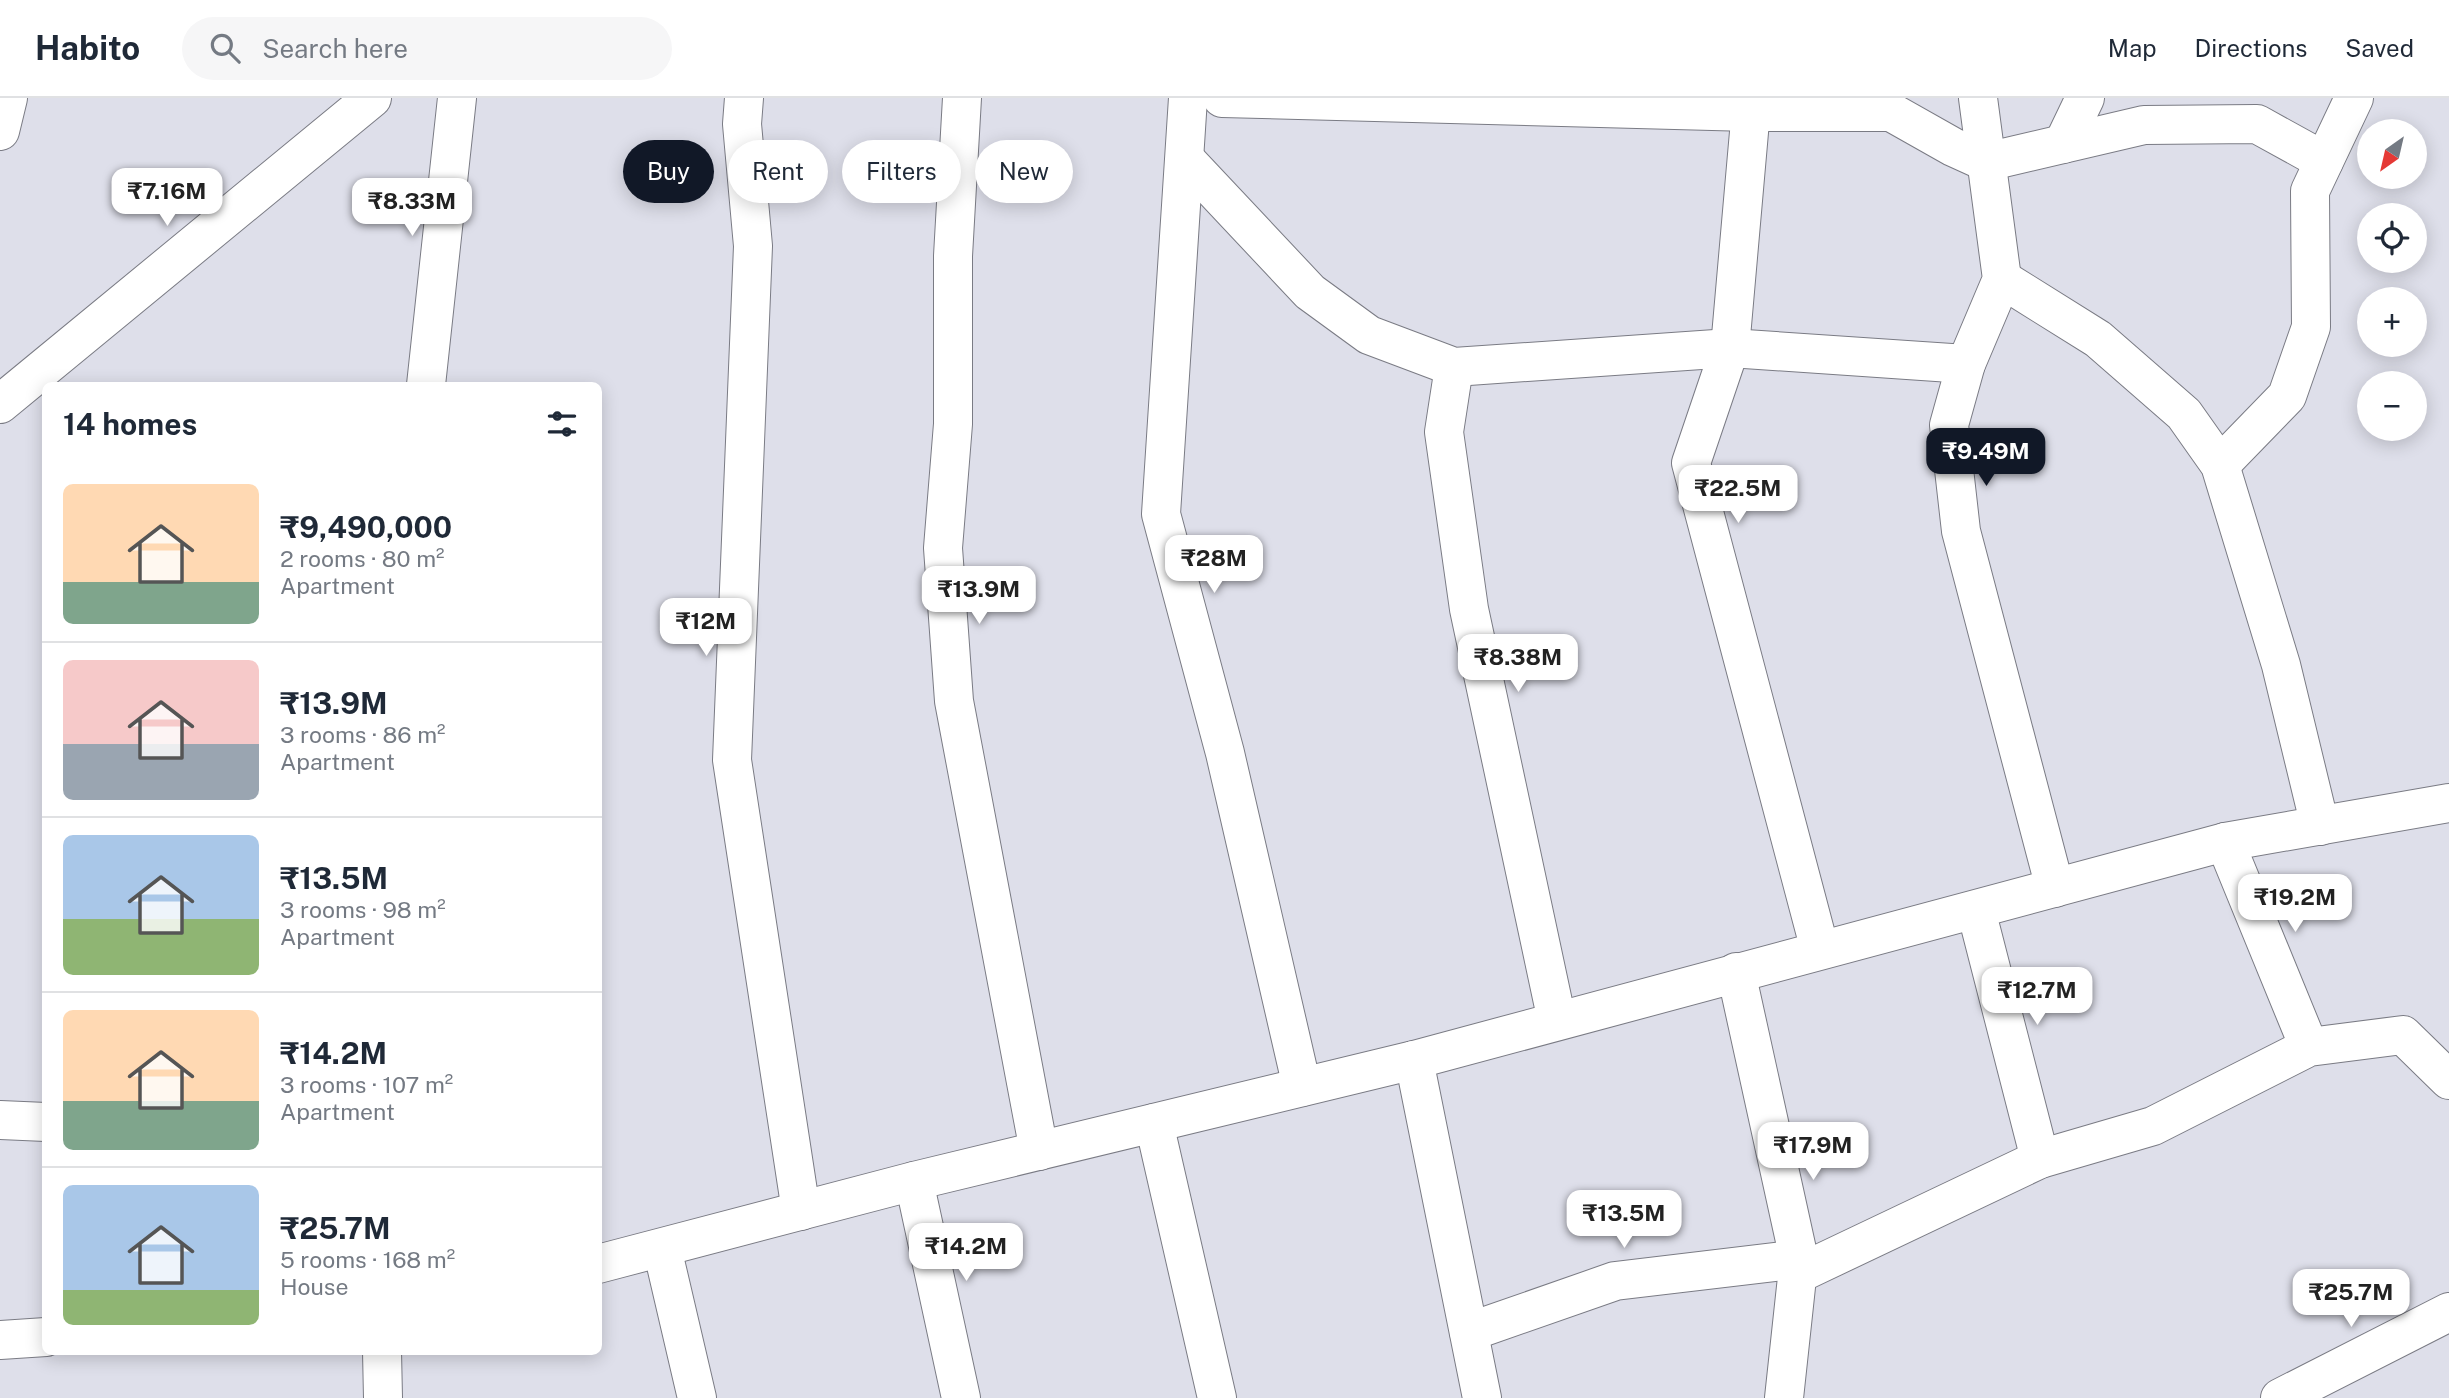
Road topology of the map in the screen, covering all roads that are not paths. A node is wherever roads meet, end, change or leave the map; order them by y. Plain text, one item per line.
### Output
1 (8, 98) edge
2 (372, 98) edge
3 (457, 98) edge
4 (744, 98) edge
5 (962, 98) edge
6 (1188, 98) edge
7 (1222, 98) edge
8 (1978, 98) edge
9 (2085, 98) edge
10 (2354, 98) edge
11 (1751, 105) edge
12 (0, 131) edge
13 (2063, 144) junction
14 (1185, 159) junction
15 (2324, 161) junction
16 (1986, 162) junction
17 (2002, 279) junction
18 (1730, 348) junction
19 (1966, 364) junction
20 (1454, 366) junction
21 (426, 382) edge
22 (0, 404) edge
23 (2220, 465) junction
24 (2449, 803) edge
25 (2320, 826) junction
26 (2225, 842) junction
27 (2055, 888) junction
28 (1976, 910) junction
29 (1820, 950) junction
30 (1737, 972) junction
31 (1557, 1021) junction
32 (2309, 1047) junction
33 (1414, 1060) junction
34 (2449, 1080) edge
35 (1302, 1087) junction
36 (0, 1121) edge
37 (42, 1122) edge
38 (1154, 1123) junction
39 (1039, 1151) junction
40 (2040, 1159) junction
41 (914, 1181) junction
42 (800, 1212) junction
43 (662, 1248) junction
44 (602, 1263) edge
45 (1798, 1267) junction
46 (2449, 1312) edge
47 (1469, 1332) junction
48 (42, 1337) edge
49 (0, 1340) edge
50 (382, 1355) edge
51 (383, 1398) edge
52 (697, 1398) edge
53 (961, 1398) edge
54 (1217, 1398) edge
55 (1482, 1398) edge
56 (1784, 1398) edge
57 (2280, 1398) edge

1 - 12 street
2 - 22 street
3 - 21 street
4 - 42 street
5 - 39 street
6 - 14 street
7 - 11 street
8 - 16 street
9 - 13 street
10 - 15 street
11 - 16 street
11 - 18 street
13 - 15 street
13 - 16 street
14 - 20 street
14 - 35 street
15 - 23 street
16 - 17 street
17 - 19 street
17 - 23 street
18 - 19 street
18 - 20 street
18 - 29 street
19 - 27 street
20 - 31 street
23 - 25 street
24 - 25 street
25 - 26 street
26 - 27 street
26 - 32 street
27 - 28 street
28 - 29 street
28 - 40 street
29 - 30 street
30 - 31 street
30 - 45 street
31 - 33 street
32 - 34 street
32 - 40 street
33 - 35 street
33 - 47 street
35 - 38 street
36 - 37 street
38 - 39 street
38 - 54 street
39 - 41 street
40 - 45 street
41 - 42 street
41 - 53 street
42 - 43 street
43 - 44 street
43 - 52 street
45 - 47 street
45 - 56 street
46 - 57 street
47 - 55 street
48 - 49 street
50 - 51 street

